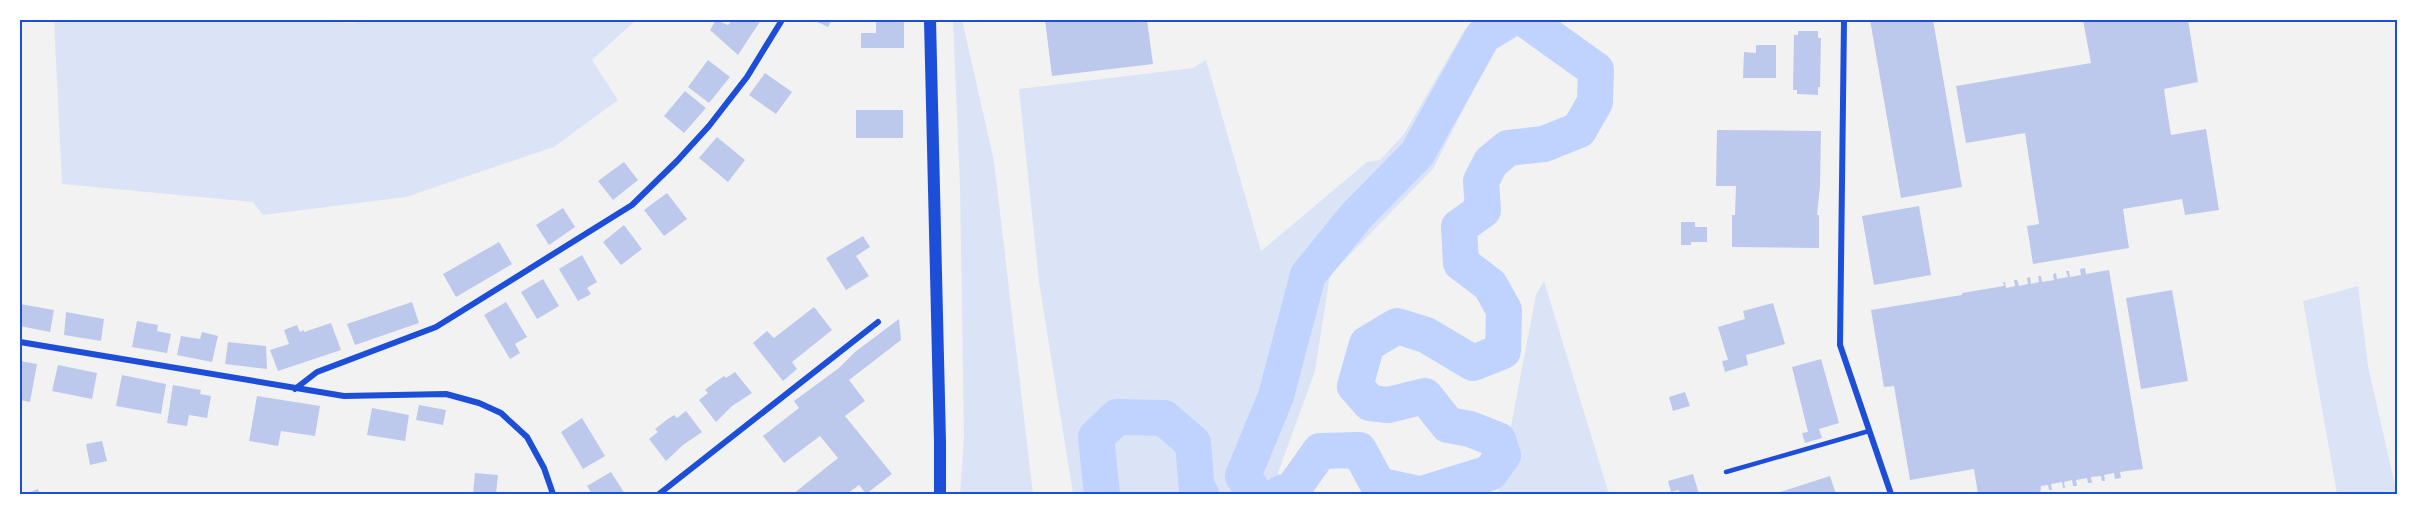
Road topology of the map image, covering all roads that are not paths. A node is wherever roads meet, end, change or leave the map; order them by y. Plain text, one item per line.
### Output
1 (782, 20) edge
2 (930, 20) edge
3 (1844, 20) edge
4 (878, 322) dead end
5 (20, 342) edge
6 (295, 389) junction
7 (1869, 431) junction
8 (1726, 472) dead end
9 (553, 495) edge
10 (659, 495) edge
11 (940, 495) edge
12 (1891, 495) edge

1 - 6 street
2 - 11 main road
3 - 7 street
4 - 10 street
5 - 6 street
6 - 9 street
7 - 8 lane
7 - 12 street

